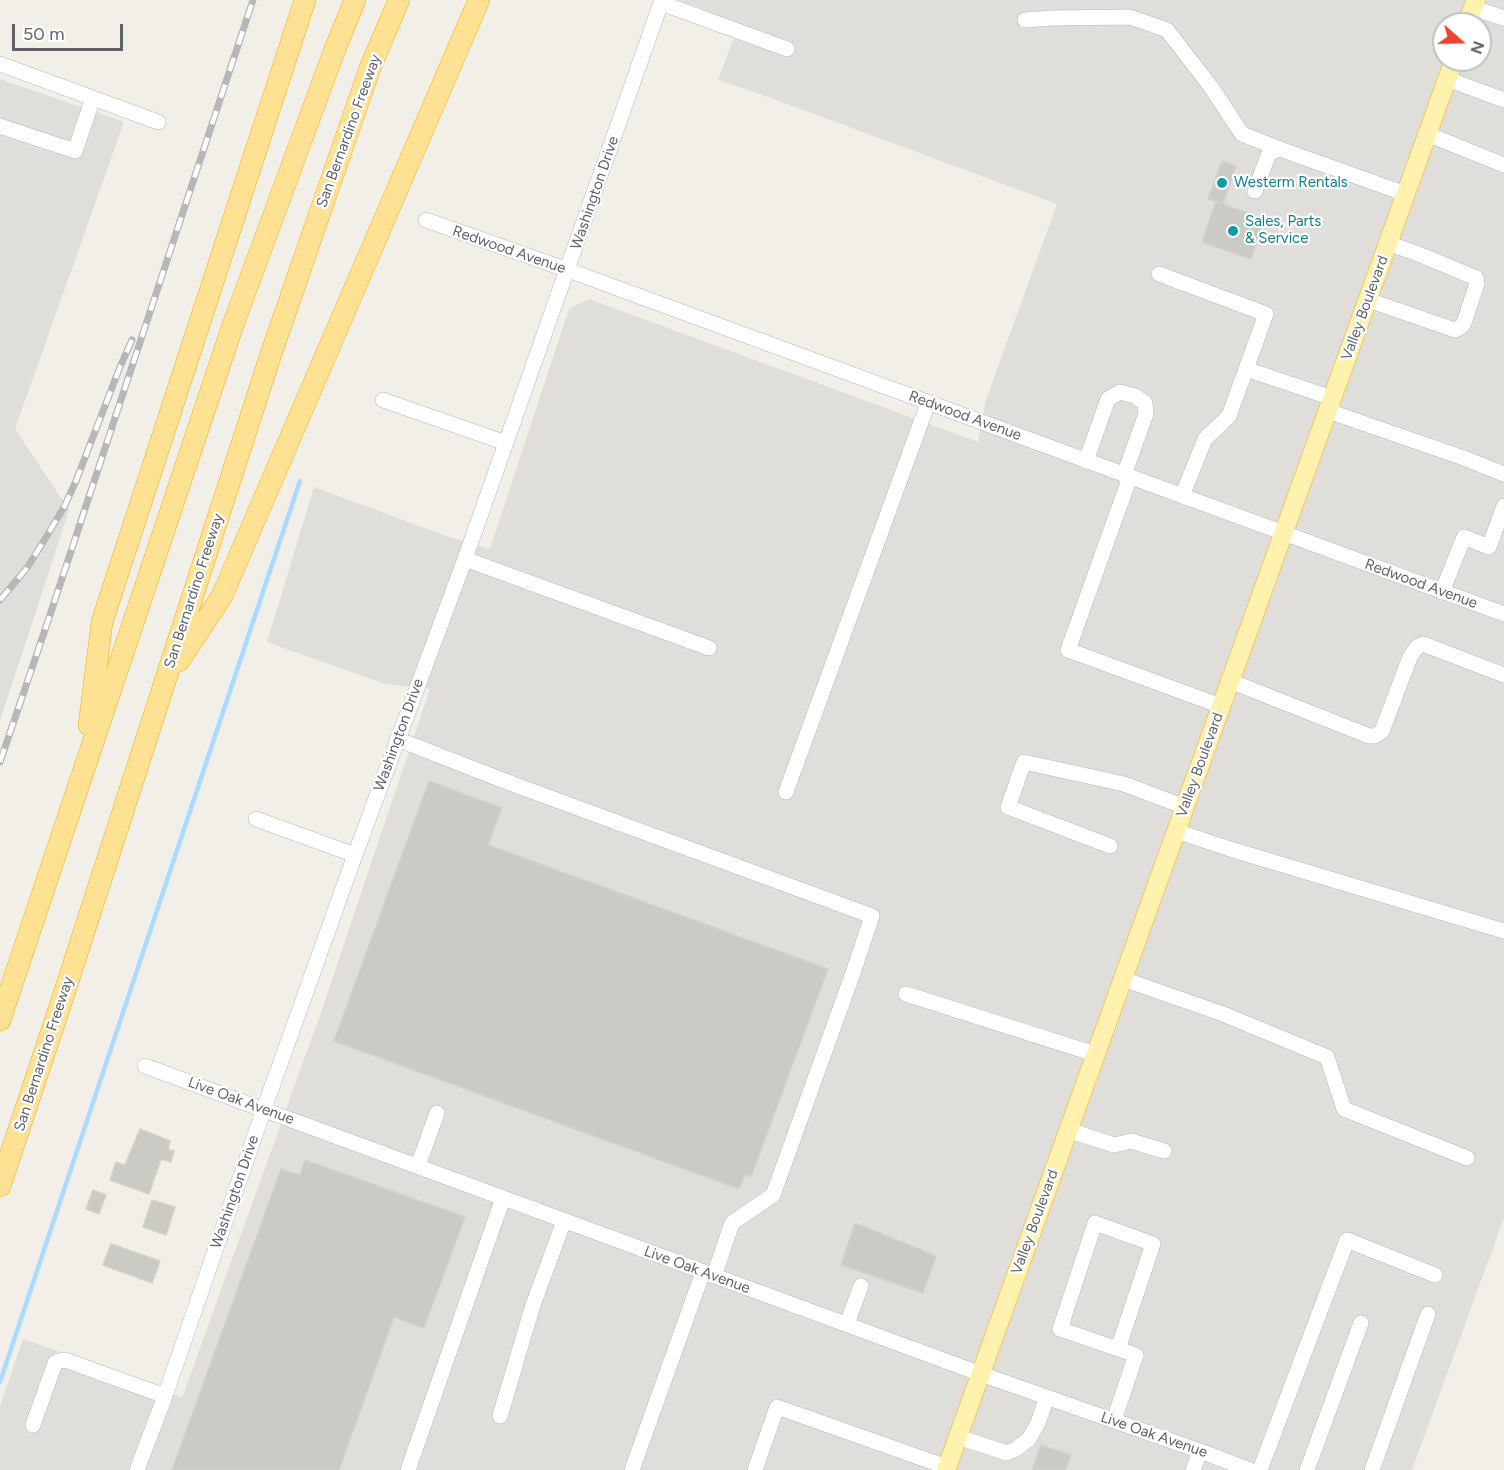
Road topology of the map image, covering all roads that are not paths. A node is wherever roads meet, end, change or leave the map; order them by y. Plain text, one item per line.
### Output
1 (305, 0) edge
2 (355, 0) edge
3 (399, 0) edge
4 (478, 0) edge
5 (661, 2) edge
6 (1472, 11) edge
7 (1504, 18) edge
8 (1025, 20) dead end
9 (787, 49) dead end
10 (0, 64) edge
11 (1450, 72) edge
12 (1447, 79) junction
13 (93, 99) junction
14 (1504, 100) edge
15 (158, 122) dead end
16 (0, 126) edge
17 (1427, 134) junction
18 (1280, 149) junction
19 (1504, 165) edge
20 (1255, 191) dead end
21 (1406, 194) junction
22 (426, 220) dead end
23 (1388, 243) junction
24 (568, 270) junction
25 (1159, 274) dead end
26 (1368, 300) junction
27 (1246, 369) junction
28 (383, 400) dead end
29 (928, 403) junction
30 (1330, 404) junction
31 (506, 443) junction
32 (1086, 461) junction
33 (1504, 474) edge
34 (1127, 476) junction
35 (1182, 496) junction
36 (1504, 506) edge
37 (1283, 534) junction
38 (465, 559) junction
39 (1442, 592) junction
40 (1504, 614) edge
41 (709, 648) dead end
42 (1504, 675) edge
43 (1230, 681) junction
44 (164, 684) junction
45 (1221, 706) junction
46 (397, 739) junction
47 (84, 771) junction
48 (786, 792) dead end
49 (1185, 807) junction
50 (256, 819) dead end
51 (1176, 831) junction
52 (1110, 846) dead end
53 (355, 855) junction
54 (1504, 931) edge
55 (1123, 979) junction
56 (906, 994) dead end
57 (0, 1020) edge
58 (1095, 1054) junction
59 (145, 1066) dead end
60 (264, 1109) junction
61 (437, 1113) dead end
62 (1068, 1130) junction
63 (1164, 1151) dead end
64 (1467, 1158) dead end
65 (418, 1166) junction
66 (0, 1186) edge
67 (503, 1198) junction
68 (564, 1221) junction
69 (709, 1274) junction
70 (1435, 1275) dead end
71 (861, 1286) dead end
72 (1428, 1314) dead end
73 (1361, 1323) dead end
74 (847, 1324) junction
75 (1118, 1349) junction
76 (981, 1374) junction
77 (165, 1396) junction
78 (1047, 1397) junction
79 (500, 1416) dead end
80 (1114, 1420) junction
81 (33, 1425) dead end
82 (958, 1437) junction
83 (1200, 1451) junction
84 (947, 1469) edge
85 (137, 1470) edge
86 (408, 1470) edge
87 (632, 1470) edge
88 (755, 1470) edge
89 (1193, 1470) edge
90 (1250, 1470) edge
91 (1260, 1470) edge
92 (1307, 1470) edge
93 (1372, 1470) edge

1 - 47 highway
2 - 47 highway
3 - 44 highway, San Bernardino Freeway
4 - 44 highway
5 - 9 street
5 - 24 street, Washington Drive
6 - 7 street
8 - 18 street
10 - 13 street
11 - 12 main road, Valley Boulevard
12 - 14 street
12 - 17 main road, Valley Boulevard
13 - 15 street
13 - 16 street
17 - 19 street
17 - 21 main road, Valley Boulevard
18 - 20 street
18 - 21 street
21 - 23 main road, Valley Boulevard
22 - 24 street, Redwood Avenue
23 - 26 main road, Valley Boulevard
23 - 26 street
24 - 29 street, Redwood Avenue
24 - 31 street, Washington Drive
25 - 27 street
26 - 30 main road, Valley Boulevard
27 - 30 street
27 - 35 street
28 - 31 street
29 - 32 street, Redwood Avenue
29 - 48 street
30 - 33 street
30 - 37 main road, Valley Boulevard
31 - 38 street, Washington Drive
32 - 34 street, Redwood Avenue
32 - 34 street
34 - 35 street, Redwood Avenue
34 - 45 street
35 - 37 street, Redwood Avenue
36 - 39 street
37 - 39 street, Redwood Avenue
37 - 43 main road, Valley Boulevard
38 - 41 street
38 - 46 street, Washington Drive
39 - 40 street, Redwood Avenue
42 - 43 street
43 - 45 main road, Valley Boulevard
44 - 66 highway, San Bernardino Freeway
45 - 49 main road, Valley Boulevard
46 - 53 street, Washington Drive
46 - 69 street
47 - 57 highway
49 - 51 main road, Valley Boulevard
49 - 52 street
50 - 53 street
51 - 54 street
51 - 55 main road, Valley Boulevard
53 - 60 street, Washington Drive
55 - 58 main road, Valley Boulevard
55 - 64 street
56 - 58 street
58 - 62 main road, Valley Boulevard
59 - 60 street, Live Oak Avenue
60 - 65 street, Live Oak Avenue
60 - 77 street, Washington Drive
61 - 65 street
62 - 63 street
62 - 76 main road, Valley Boulevard
65 - 67 street, Live Oak Avenue
67 - 68 street, Live Oak Avenue
67 - 86 street
68 - 69 street, Live Oak Avenue
68 - 79 street
69 - 74 street, Live Oak Avenue
69 - 87 street
70 - 91 street
71 - 74 street
72 - 93 street
73 - 92 street
74 - 76 street, Live Oak Avenue
75 - 75 street
75 - 80 street
76 - 78 street, Live Oak Avenue
76 - 82 main road, Valley Boulevard
77 - 81 street
77 - 85 street, Washington Drive
78 - 80 street, Live Oak Avenue
78 - 82 street
80 - 83 street, Live Oak Avenue
82 - 84 main road, Valley Boulevard
83 - 89 street
83 - 90 street, Live Oak Avenue
84 - 88 street

